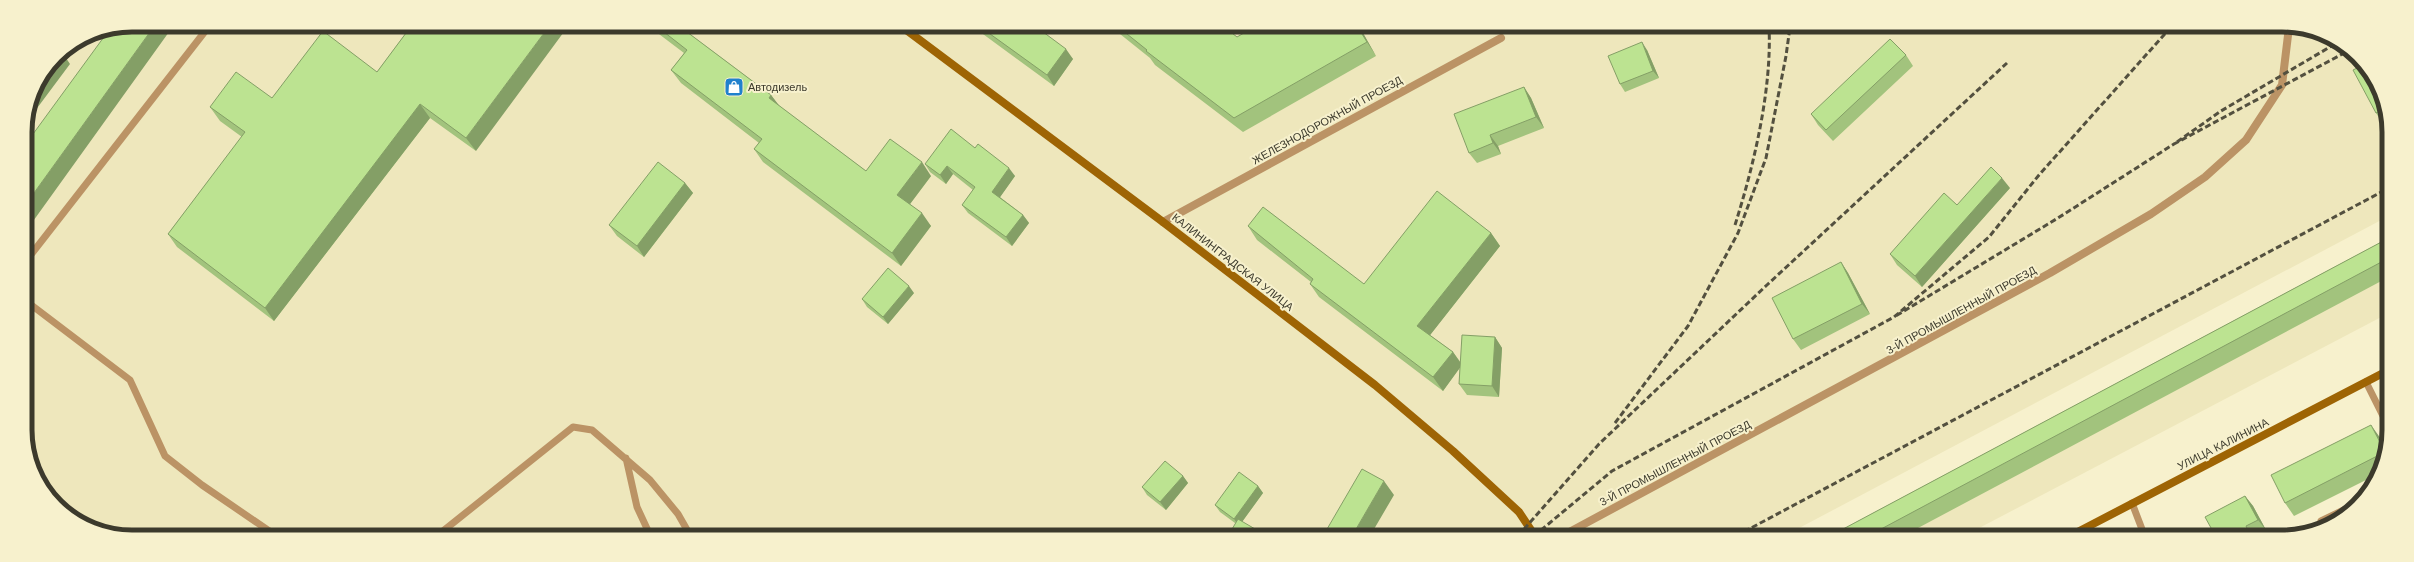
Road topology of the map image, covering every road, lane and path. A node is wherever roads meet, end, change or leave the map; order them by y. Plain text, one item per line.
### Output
1 (205, 32) edge
2 (909, 32) edge
3 (2288, 32) edge
4 (1501, 38) dead end
5 (1163, 222) junction
6 (32, 253) edge
7 (32, 306) edge
8 (2382, 374) edge
9 (2366, 382) junction
10 (2382, 414) edge
11 (626, 458) junction
12 (2132, 503) junction
13 (2339, 512) edge
14 (2321, 522) edge
15 (268, 530) edge
16 (444, 530) edge
17 (648, 530) edge
18 (687, 530) edge
19 (1531, 530) edge
20 (1573, 530) edge
21 (2081, 530) edge
22 (2142, 530) edge

1 - 6 lane
2 - 5 street, КАЛИНИНГРАДСКАЯ УЛИЦА
3 - 20 street, 3-Й ПРОМЫШЛЕННЫЙ ПРОЕЗД
4 - 5 street, ЖЕЛЕЗНОДОРОЖНЫЙ ПРОЕЗД
5 - 19 street, КАЛИНИНГРАДСКАЯ УЛИЦА
7 - 15 lane
8 - 9 street, УЛИЦА КАЛИНИНА
9 - 10 lane
9 - 12 street, УЛИЦА КАЛИНИНА
11 - 16 lane
11 - 17 lane
11 - 18 lane
12 - 21 street, УЛИЦА КАЛИНИНА
12 - 22 lane
13 - 14 lane

